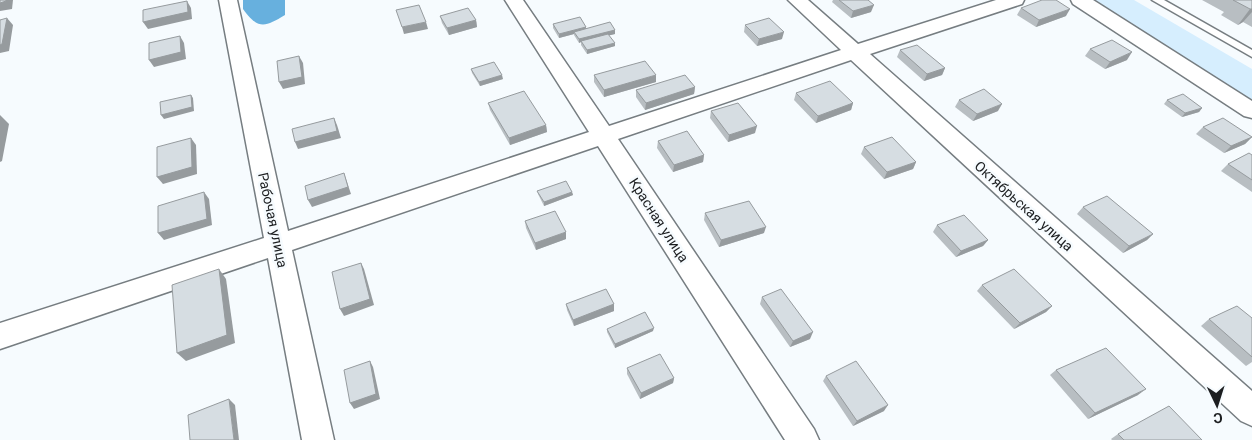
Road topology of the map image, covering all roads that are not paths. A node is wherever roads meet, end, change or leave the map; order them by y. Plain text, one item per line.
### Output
1 (228, 0) edge
2 (514, 0) edge
3 (797, 0) edge
4 (1015, 0) edge
5 (1080, 0) edge
6 (1157, 0) edge
7 (854, 52) junction
8 (1252, 54) edge
9 (1252, 111) edge
10 (603, 135) junction
11 (278, 245) junction
12 (0, 336) edge
13 (1252, 411) edge
14 (318, 440) edge
15 (803, 440) edge

1 - 11 street, Рабочая улица
2 - 10 street, Красная улица
3 - 7 street, Октябрьская улица
4 - 7 street
5 - 9 street
6 - 8 lane
7 - 10 street
7 - 13 street, Октябрьская улица
10 - 11 street
10 - 15 street, Красная улица
11 - 12 street
11 - 14 street, Рабочая улица

